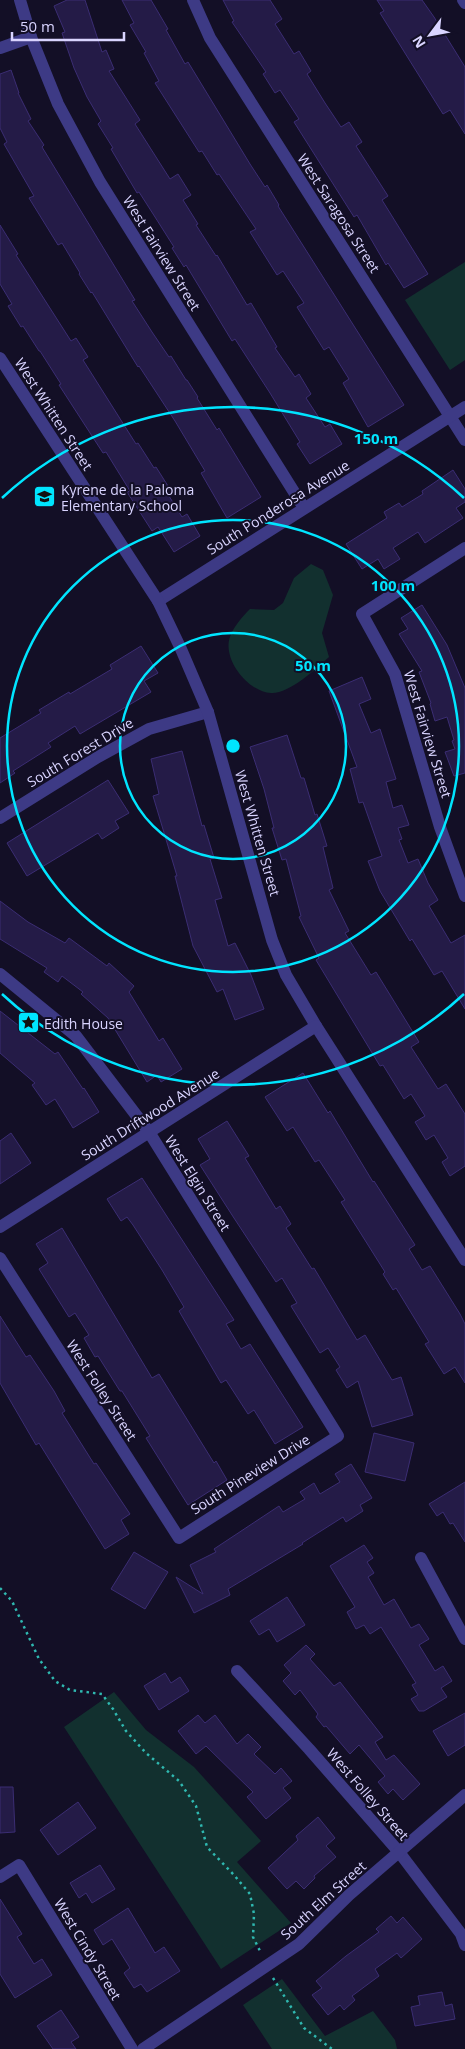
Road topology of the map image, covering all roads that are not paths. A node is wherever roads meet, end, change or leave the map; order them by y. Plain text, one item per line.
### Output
1 (20, 0) edge
2 (193, 0) edge
3 (31, 37) junction
4 (0, 48) edge
5 (0, 358) edge
6 (465, 407) edge
7 (450, 416) junction
8 (465, 440) edge
9 (304, 508) junction
10 (465, 548) edge
11 (158, 601) junction
12 (208, 712) junction
13 (0, 818) edge
14 (465, 896) edge
15 (0, 974) edge
16 (316, 1026) junction
17 (149, 1132) junction
18 (0, 1227) edge
19 (0, 1258) edge
20 (465, 1260) edge
21 (338, 1436) joint
22 (179, 1538) joint
23 (421, 1558) dead end
24 (465, 1639) edge
25 (237, 1671) dead end
26 (465, 1795) edge
27 (399, 1852) junction
28 (0, 1876) edge
29 (465, 1945) edge
30 (132, 2049) edge
31 (143, 2049) edge

1 - 3 street, West Fairview Street
2 - 7 street, West Saragosa Street
3 - 4 street
3 - 9 street, West Fairview Street
5 - 11 street, West Whitten Street
6 - 7 street, South Ponderosa Avenue
7 - 8 street, West Saragosa Street
7 - 9 street, South Ponderosa Avenue
9 - 11 street, South Ponderosa Avenue
10 - 14 street, West Fairview Street
11 - 12 street, West Whitten Street
12 - 13 street, South Forest Drive
12 - 16 street, West Whitten Street
15 - 17 street, West Elgin Street
16 - 17 street, South Driftwood Avenue
16 - 20 street, West Whitten Street
17 - 18 street, South Driftwood Avenue
17 - 21 street, West Elgin Street
19 - 22 street, West Folley Street
21 - 22 street, South Pineview Drive
23 - 24 street
25 - 27 street, West Folley Street
26 - 27 street, South Elm Street
27 - 29 street, West Folley Street
27 - 31 street, South Elm Street
28 - 30 street, West Cindy Street

